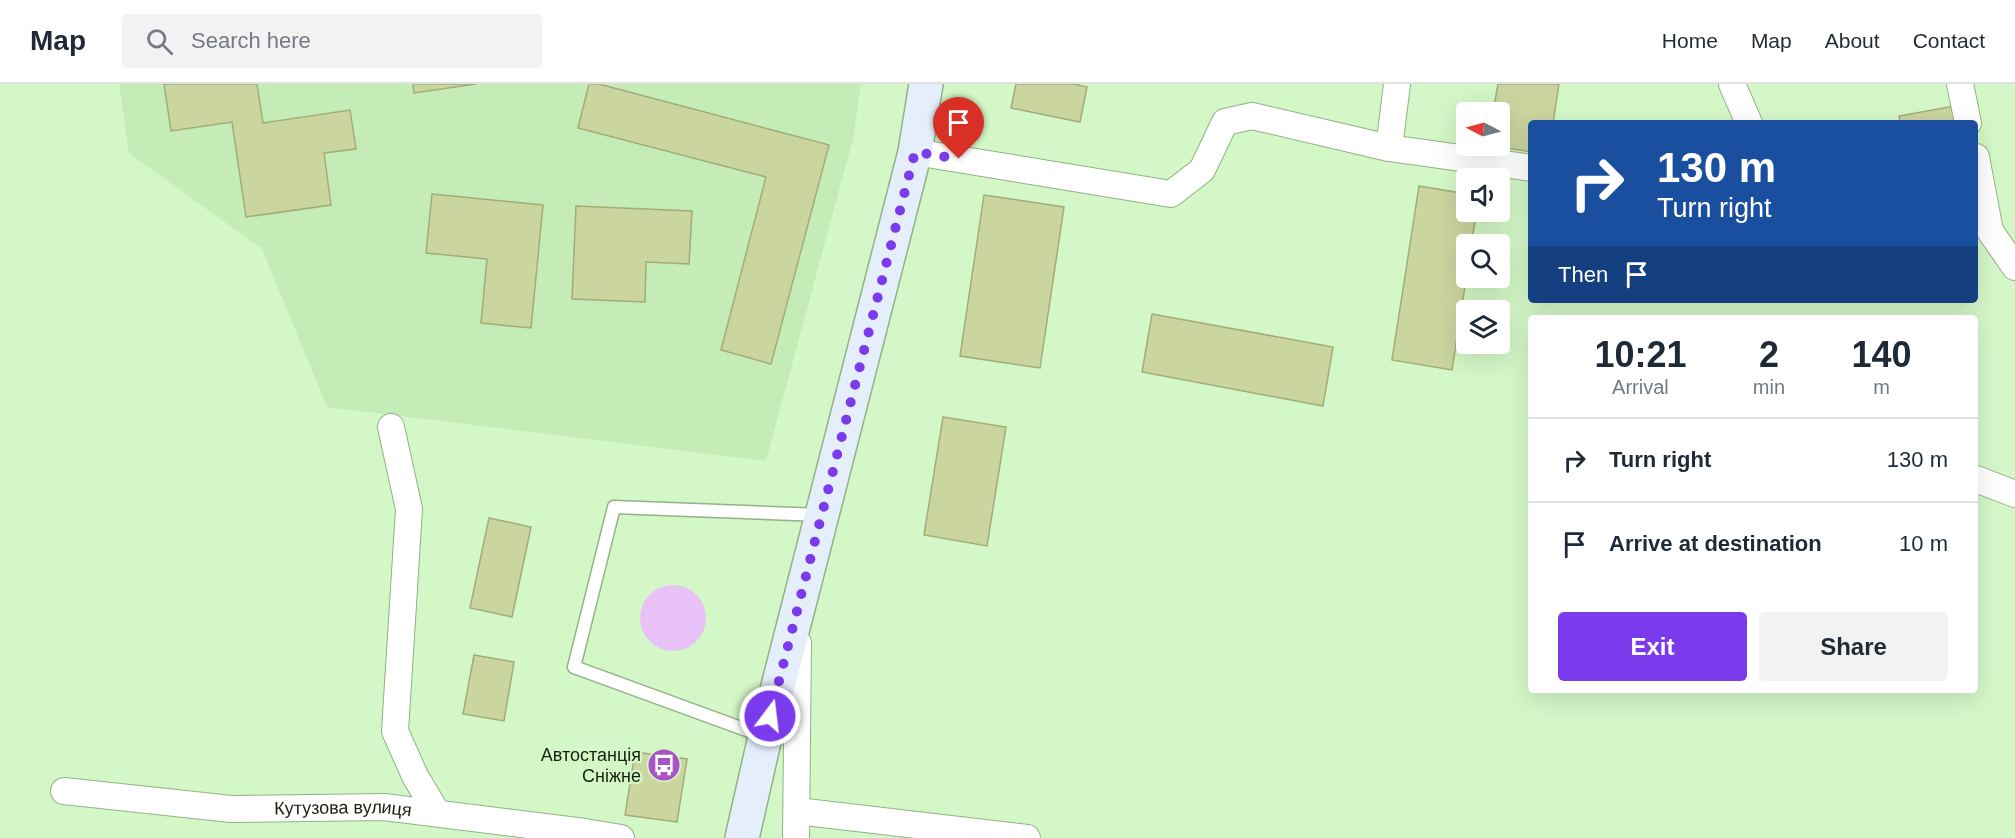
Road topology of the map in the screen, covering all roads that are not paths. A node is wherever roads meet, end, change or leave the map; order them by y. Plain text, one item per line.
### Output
1 (926, 84) edge
2 (1396, 84) edge
3 (1732, 84) edge
4 (1960, 84) edge
5 (1748, 120) edge
6 (1967, 120) edge
7 (1389, 148) junction
8 (915, 152) junction
9 (1528, 167) edge
10 (1978, 168) edge
11 (2015, 267) edge
12 (391, 427) dead end
13 (1978, 480) edge
14 (2015, 494) edge
15 (822, 515) junction
16 (798, 612) junction
17 (765, 737) junction
18 (64, 791) dead end
19 (797, 811) junction
20 (437, 813) junction
21 (621, 838) edge
22 (742, 838) edge
23 (796, 838) edge
24 (1027, 838) edge

1 - 8 main road
2 - 7 street
3 - 5 street
4 - 6 street
7 - 8 street
7 - 9 street
8 - 15 main road
10 - 11 street
12 - 20 street
13 - 14 street
15 - 16 main road
15 - 17 lane
16 - 17 main road
16 - 19 street
17 - 22 main road
18 - 20 street, Кутузова вулиця
19 - 23 street
19 - 24 street
20 - 21 street, Кутузова вулиця

